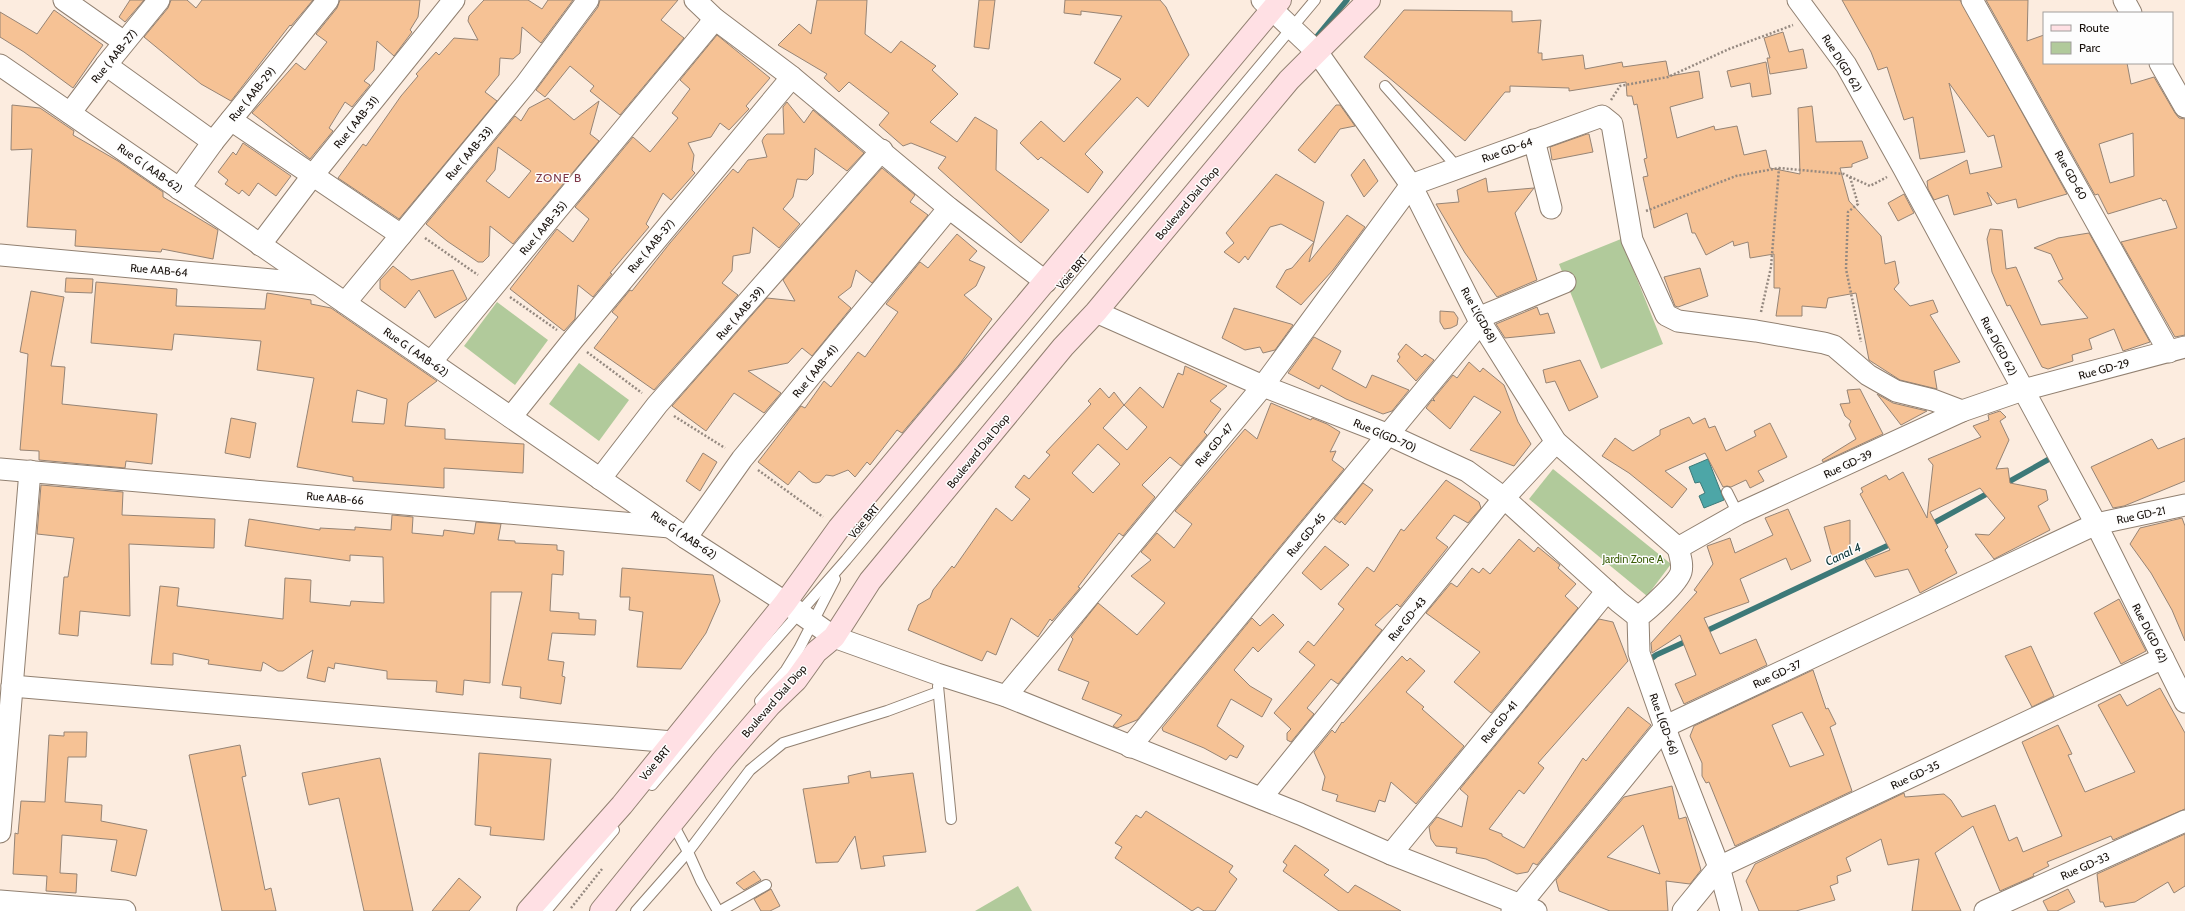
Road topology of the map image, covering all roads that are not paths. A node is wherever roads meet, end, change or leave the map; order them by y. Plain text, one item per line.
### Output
1 (64, 0) edge
2 (159, 0) edge
3 (328, 0) edge
4 (454, 0) edge
5 (588, 0) edge
6 (695, 0) edge
7 (1315, 0) edge
8 (1369, 0) edge
9 (1798, 0) edge
10 (1972, 0) edge
11 (2124, 0) edge
12 (1271, 3) edge
13 (2130, 12) edge
14 (715, 19) junction
15 (1292, 28) junction
16 (124, 42) junction
17 (1317, 52) junction
18 (2161, 64) edge
19 (0, 65) edge
20 (106, 65) junction
21 (792, 77) junction
22 (1385, 86) dead end
23 (2185, 107) edge
24 (70, 113) junction
25 (231, 120) junction
26 (1534, 140) junction
27 (213, 142) junction
28 (882, 150) junction
29 (1458, 168) junction
30 (313, 175) junction
31 (1411, 184) junction
32 (179, 189) junction
33 (949, 208) junction
34 (1551, 208) dead end
35 (405, 231) junction
36 (260, 245) junction
37 (0, 255) edge
38 (1046, 282) junction
39 (1565, 282) dead end
40 (318, 284) junction
41 (345, 303) junction
42 (1096, 312) junction
43 (1480, 320) junction
44 (2177, 349) edge
45 (431, 362) junction
46 (1263, 386) junction
47 (2023, 390) junction
48 (1962, 411) junction
49 (511, 417) junction
50 (1389, 435) junction
51 (1556, 442) junction
52 (0, 469) edge
53 (30, 471) junction
54 (600, 479) junction
55 (1728, 492) dead end
56 (1504, 498) junction
57 (2185, 505) edge
58 (1738, 514) junction
59 (2096, 524) junction
60 (678, 532) junction
61 (1678, 548) junction
62 (846, 560) junction
63 (1608, 591) junction
64 (799, 613) junction
65 (1638, 617) junction
66 (834, 637) junction
67 (2163, 658) junction
68 (938, 683) junction
69 (12, 686) junction
70 (1006, 696) junction
71 (2185, 702) edge
72 (1666, 726) junction
73 (673, 742) junction
74 (1130, 747) junction
75 (1261, 798) junction
76 (951, 819) dead end
77 (2185, 820) edge
78 (673, 824) junction
79 (0, 832) edge
80 (688, 852) junction
81 (1392, 854) junction
82 (1719, 867) junction
83 (766, 884) dead end
84 (0, 901) edge
85 (1523, 909) edge
86 (125, 911) edge
87 (528, 911) edge
88 (546, 911) edge
89 (591, 911) edge
90 (601, 911) edge
91 (636, 911) edge
92 (719, 911) edge
93 (1683, 911) edge
94 (1731, 911) edge
95 (1985, 911) edge

1 - 16 street
2 - 16 street, Rue ( AAB-27)
3 - 25 street, Rue ( AAB-29)
4 - 30 street, Rue ( AAB-31)
5 - 35 street, Rue ( AAB-33)
6 - 14 street
7 - 15 lane, Voie BRT
8 - 17 street, Boulevard Dial Diop
9 - 47 street, Rue D(GD 62)
10 - 44 street, Rue GD-60
11 - 13 street
12 - 15 street, Rue L'(GD68)
12 - 38 street
14 - 21 street
14 - 45 street, Rue ( AAB-35)
15 - 17 street, Rue L'(GD68)
15 - 62 lane, Voie BRT
16 - 20 street, Rue ( AAB-27)
17 - 31 street, Rue L'(GD68)
17 - 42 street, Boulevard Dial Diop
18 - 23 street
19 - 24 street, Rue G ( AAB-62)
20 - 24 street, Rue ( AAB-27)
20 - 27 street
21 - 28 street
21 - 49 street, Rue ( AAB-37)
22 - 29 lane
24 - 32 street, Rue G ( AAB-62)
25 - 27 street, Rue ( AAB-29)
25 - 30 street
26 - 29 street, Rue GD-64
26 - 34 street
26 - 48 street, Rue GD-64
27 - 32 street, Rue ( AAB-29)
28 - 33 street
28 - 54 street, Rue ( AAB-39)
29 - 31 street, Rue GD-64
30 - 35 street
30 - 36 street, Rue ( AAB-31)
31 - 43 street, Rue L'(GD68)
31 - 46 street, Rue GD-47
32 - 36 street, Rue G ( AAB-62)
33 - 38 street
33 - 60 street, Rue ( AAB-41)
35 - 41 street, Rue ( AAB-33)
36 - 40 street, Rue G ( AAB-62)
37 - 40 street, Rue AAB-64
38 - 64 street
39 - 43 street
40 - 41 street, Rue G ( AAB-62)
41 - 45 street, Rue G ( AAB-62)
42 - 46 street, Rue G(GD-70)
42 - 66 street, Boulevard Dial Diop
43 - 50 street, Rue GD-45
43 - 51 street, Rue L'(GD68)
44 - 47 street, Rue GD-29
45 - 49 street, Rue G ( AAB-62)
46 - 50 street, Rue G(GD-70)
46 - 70 street, Rue GD-47
47 - 48 street, Rue GD-39
47 - 59 street, Rue D(GD 62)
48 - 58 street, Rue GD-39
49 - 54 street, Rue G ( AAB-62)
50 - 56 street, Rue G(GD-70)
50 - 74 street, Rue GD-45
51 - 56 street, Rue GD-43
51 - 61 street, Rue L'(GD68)
52 - 53 street, Rue AAB-66
53 - 60 street, Rue AAB-66
53 - 69 street
54 - 60 street, Rue G ( AAB-62)
55 - 58 lane
56 - 63 street, Rue G(GD-70)
56 - 75 street, Rue GD-43
57 - 59 street, Rue GD-21
58 - 61 street, Rue GD-39
59 - 67 street, Rue D(GD 62)
59 - 72 street, Rue GD-37
60 - 64 street, Rue G ( AAB-62)
61 - 65 street
62 - 64 lane, Voie BRT
62 - 64 lane, Voie BRT
63 - 65 street, Rue G(GD-70)
63 - 81 street, Rue GD-41
64 - 66 street, Rue G ( AAB-62)
64 - 73 street
64 - 88 lane, Voie BRT
64 - 89 lane, Voie BRT
65 - 72 street, Rue L(GD-66)
66 - 68 street, Rue G ( AAB-62)
66 - 78 street, Boulevard Dial Diop
67 - 71 street, Rue D(GD 62)
67 - 82 street, Rue GD-35
68 - 70 street, Rue G ( AAB-62)
68 - 76 lane
68 - 80 lane
69 - 73 street
69 - 79 street
70 - 74 street, Rue G ( AAB-62)
72 - 82 street, Rue L(GD-66)
72 - 85 street, Rue GD-37
73 - 87 street
74 - 75 street, Rue G ( AAB-62)
75 - 81 street, Rue G ( AAB-62)
77 - 95 street, Rue GD-33
78 - 80 lane
78 - 90 street, Boulevard Dial Diop
80 - 91 lane
80 - 92 lane
81 - 85 street, Rue G ( AAB-62)
82 - 93 street, Rue GD-35
82 - 94 street, Rue L(GD-66)
83 - 92 lane
84 - 86 street

